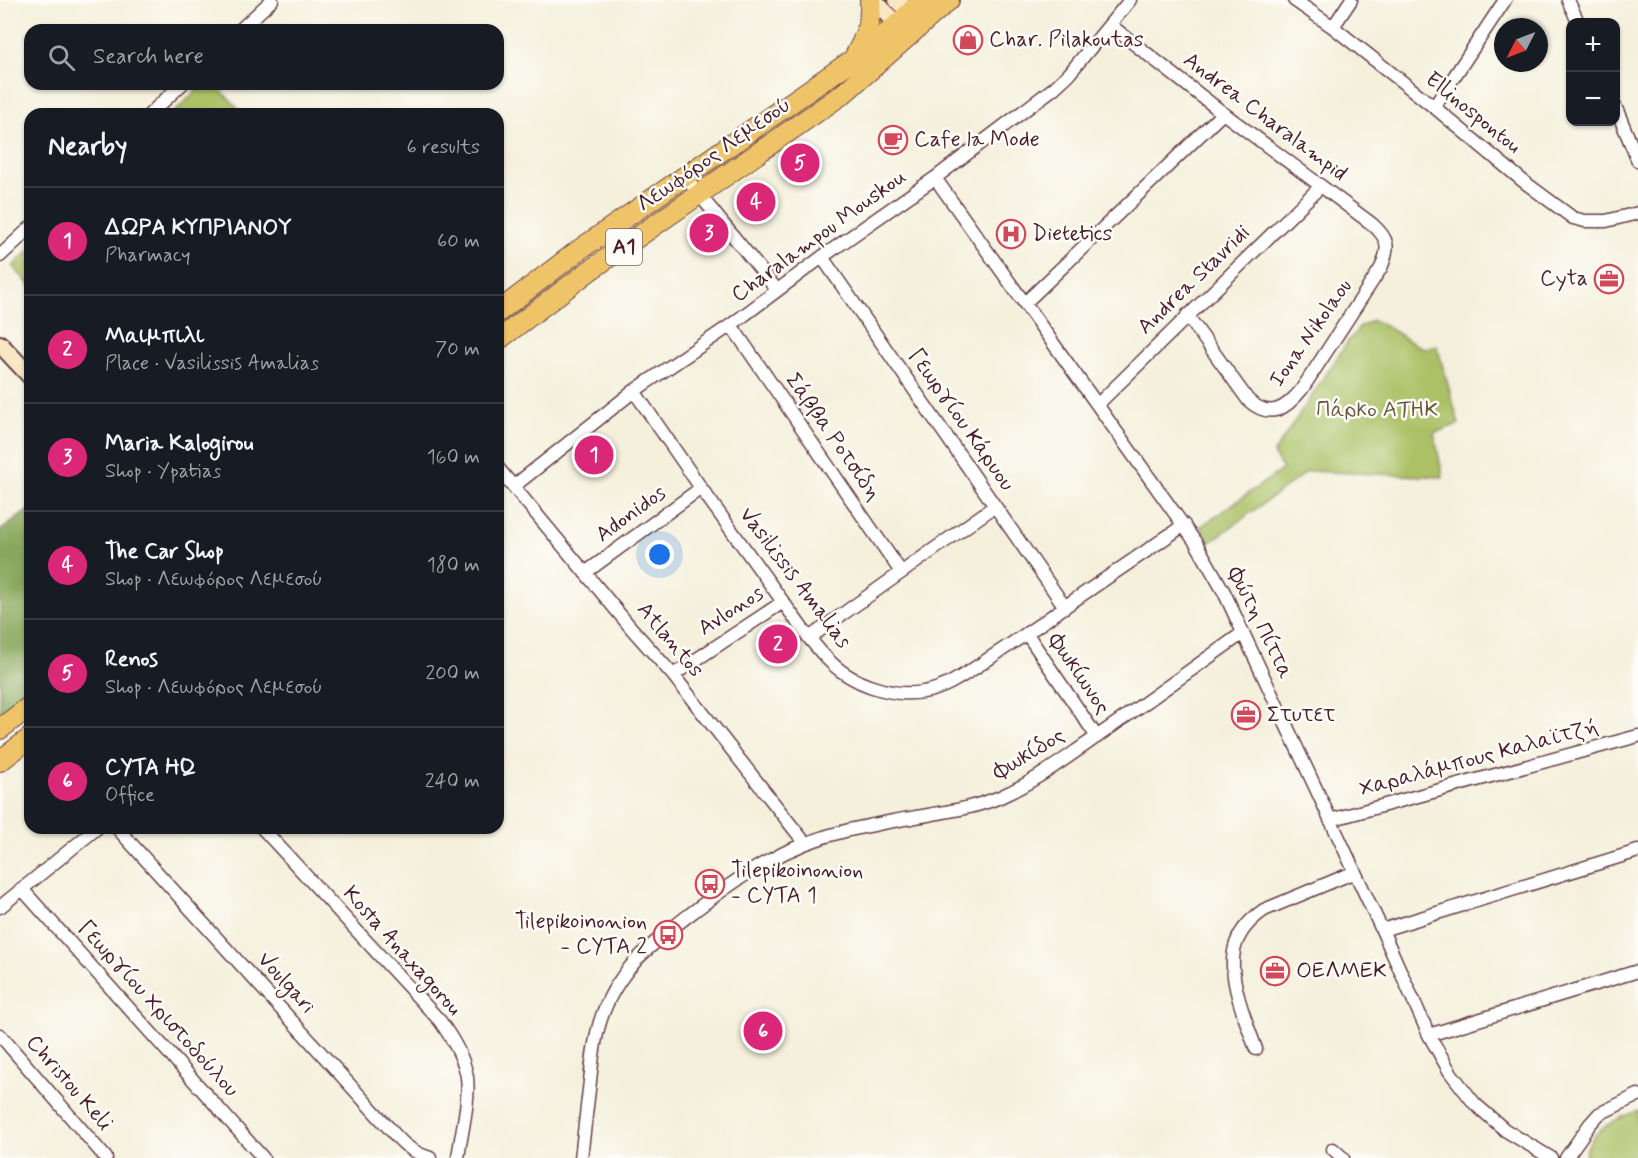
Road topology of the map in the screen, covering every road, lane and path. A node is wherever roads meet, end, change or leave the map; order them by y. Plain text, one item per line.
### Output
1 (272, 0) edge
2 (870, 0) edge
3 (874, 0) edge
4 (948, 0) edge
5 (1130, 0) edge
6 (1294, 0) edge
7 (1351, 0) edge
8 (1505, 0) edge
9 (1568, 0) edge
10 (907, 10) edge
11 (1576, 18) edge
12 (246, 24) edge
13 (1110, 25) junction
14 (1333, 27) junction
15 (854, 59) junction
16 (176, 90) edge
17 (1434, 107) junction
18 (156, 108) edge
19 (1223, 113) junction
20 (1620, 115) edge
21 (1634, 140) edge
22 (1638, 161) edge
23 (685, 177) junction
24 (935, 178) junction
25 (1321, 186) junction
26 (700, 195) junction
27 (1638, 213) edge
28 (24, 234) edge
29 (1388, 248) joint
30 (0, 256) edge
31 (822, 257) junction
32 (777, 290) junction
33 (1025, 303) junction
34 (504, 307) edge
35 (1188, 315) junction
36 (731, 325) junction
37 (504, 335) edge
38 (0, 344) edge
39 (24, 370) edge
40 (634, 391) junction
41 (1098, 404) junction
42 (504, 475) edge
43 (514, 486) junction
44 (701, 488) junction
45 (995, 506) junction
46 (1184, 525) junction
47 (902, 572) junction
48 (585, 573) junction
49 (783, 602) junction
50 (1065, 607) junction
51 (1243, 633) junction
52 (1027, 634) junction
53 (809, 638) junction
54 (673, 675) junction
55 (24, 711) edge
56 (0, 729) edge
57 (1638, 736) edge
58 (1097, 737) junction
59 (24, 743) edge
60 (0, 761) edge
61 (1330, 820) junction
62 (90, 834) edge
63 (122, 834) edge
64 (267, 834) edge
65 (805, 843) junction
66 (1638, 851) edge
67 (1355, 872) junction
68 (22, 889) junction
69 (0, 907) edge
70 (1382, 930) junction
71 (1638, 971) edge
72 (0, 1035) edge
73 (1429, 1035) junction
74 (1256, 1049) dead end
75 (1638, 1095) edge
76 (1333, 1149) dead end
77 (106, 1158) edge
78 (263, 1158) edge
79 (430, 1158) edge
80 (458, 1158) edge
81 (581, 1158) edge
82 (1343, 1158) edge
83 (1551, 1158) edge
84 (1566, 1158) edge

1 - 12 street
2 - 15 main road
3 - 10 main road
4 - 26 main road, Λεωφόρος Λεμεσού / A1
5 - 13 street, Charalampou Mouskou
6 - 14 street, Ellinospontou
7 - 14 street
8 - 17 street
9 - 11 street
10 - 15 main road, Λεωφόρος Λεμεσού / A1
13 - 19 street, Andrea Charalampid
13 - 24 street, Charalampou Mouskou
14 - 17 street, Ellinospontou
15 - 23 main road, Λεωφόρος Λεμεσού / A1
16 - 18 street
17 - 27 street, Ellinospontou
19 - 25 street, Andrea Charalampid
19 - 33 street
20 - 21 street
21 - 22 street
23 - 26 street
23 - 34 main road, Λεωφόρος Λεμεσού / A1
24 - 31 street, Charalampou Mouskou
24 - 33 street, Φώτη Πίττα
25 - 29 street, Andrea Charalampid
25 - 35 street, Andrea Stavridi
26 - 32 street
26 - 37 main road, Λεωφόρος Λεμεσού / A1
28 - 30 street
29 - 35 street, Iona Nikolaou
31 - 32 street, Charalampou Mouskou
31 - 45 street, Γεωργίου Κάρυου
32 - 36 street, Charalampou Mouskou
33 - 41 street, Φώτη Πίττα
35 - 41 street, Andrea Stavridi
36 - 40 street, Charalampou Mouskou
36 - 47 street, Σάββα Ροτσίδη
38 - 39 main road
40 - 43 street, Charalampou Mouskou
40 - 44 street, Vasilissis Amalias
41 - 46 street, Φώτη Πίττα
42 - 43 street, Atlantos
43 - 48 street, Atlantos
44 - 48 street, Adonidos
44 - 49 street, Vasilissis Amalias
45 - 47 street
45 - 50 street, Γεωργίου Κάρυου
46 - 50 street, Vasilissis Amalias
46 - 51 street, Φώτη Πίττα
47 - 53 street
48 - 54 street, Atlantos
49 - 53 street, Vasilissis Amalias
49 - 54 street, Avlonos
50 - 52 street, Vasilissis Amalias
51 - 58 street, Φωκίδος
51 - 61 street, Φώτη Πίττα
52 - 53 street, Vasilissis Amalias
52 - 58 street, Φωκίωνος
54 - 65 street, Atlantos
55 - 56 main road
57 - 61 street, Χαραλάμπους Καλαϊτζή
58 - 65 street, Φωκίδος
59 - 60 main road
61 - 67 street, Φώτη Πίττα
62 - 68 street
63 - 79 street, Voulgari
64 - 80 street, Kosta Anaxagorou
65 - 81 street, Φωκίδος
66 - 70 street
67 - 70 street, Φώτη Πίττα
67 - 74 street
68 - 69 street
68 - 78 street, Γεωργίου Χριστοδούλου
70 - 73 street, Φώτη Πίττα
71 - 73 street
72 - 77 street, Christou Keli
73 - 83 street, Φώτη Πίττα
75 - 84 street
76 - 82 street

